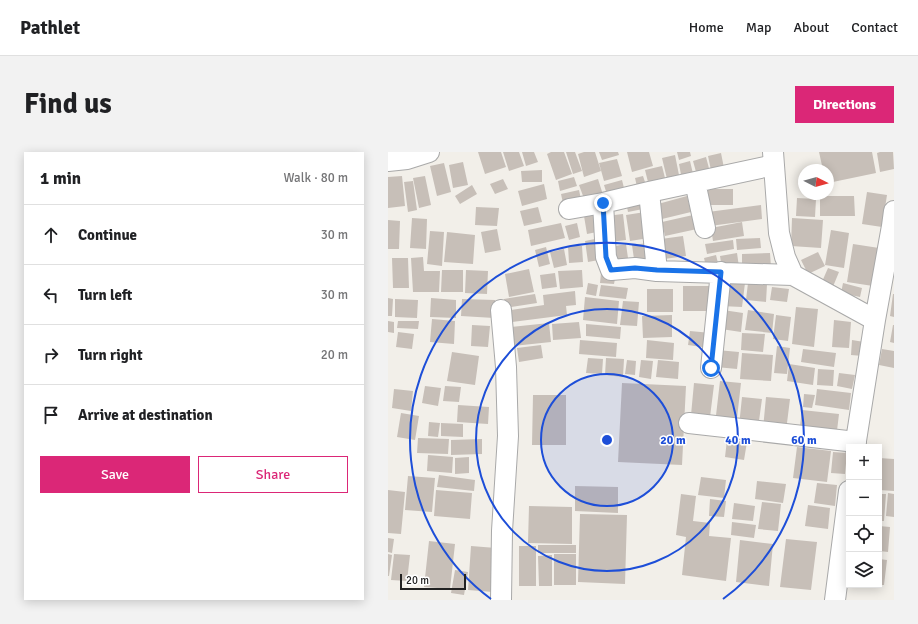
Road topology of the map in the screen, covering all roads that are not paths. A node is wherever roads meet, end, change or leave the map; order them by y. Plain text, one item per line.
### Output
1 (429, 152) edge
2 (773, 159) edge
3 (388, 161) edge
4 (695, 182) junction
5 (649, 192) junction
6 (603, 203) junction
7 (569, 209) dead end
8 (894, 211) edge
9 (705, 228) dead end
10 (657, 270) junction
11 (721, 272) junction
12 (793, 275) junction
13 (889, 276) edge
14 (501, 310) dead end
15 (875, 320) junction
16 (711, 368) dead end
17 (689, 423) dead end
18 (847, 444) edge
19 (855, 444) edge
20 (846, 514) edge
21 (501, 600) edge
22 (835, 600) edge

1 - 3 street
2 - 4 street
2 - 12 street
4 - 5 street
4 - 9 street
5 - 6 street
5 - 10 street
6 - 7 street
6 - 10 street
8 - 13 street
10 - 11 street
11 - 12 street
11 - 16 street
12 - 15 street
13 - 15 street
14 - 21 street
15 - 19 street
17 - 18 street
20 - 22 street

